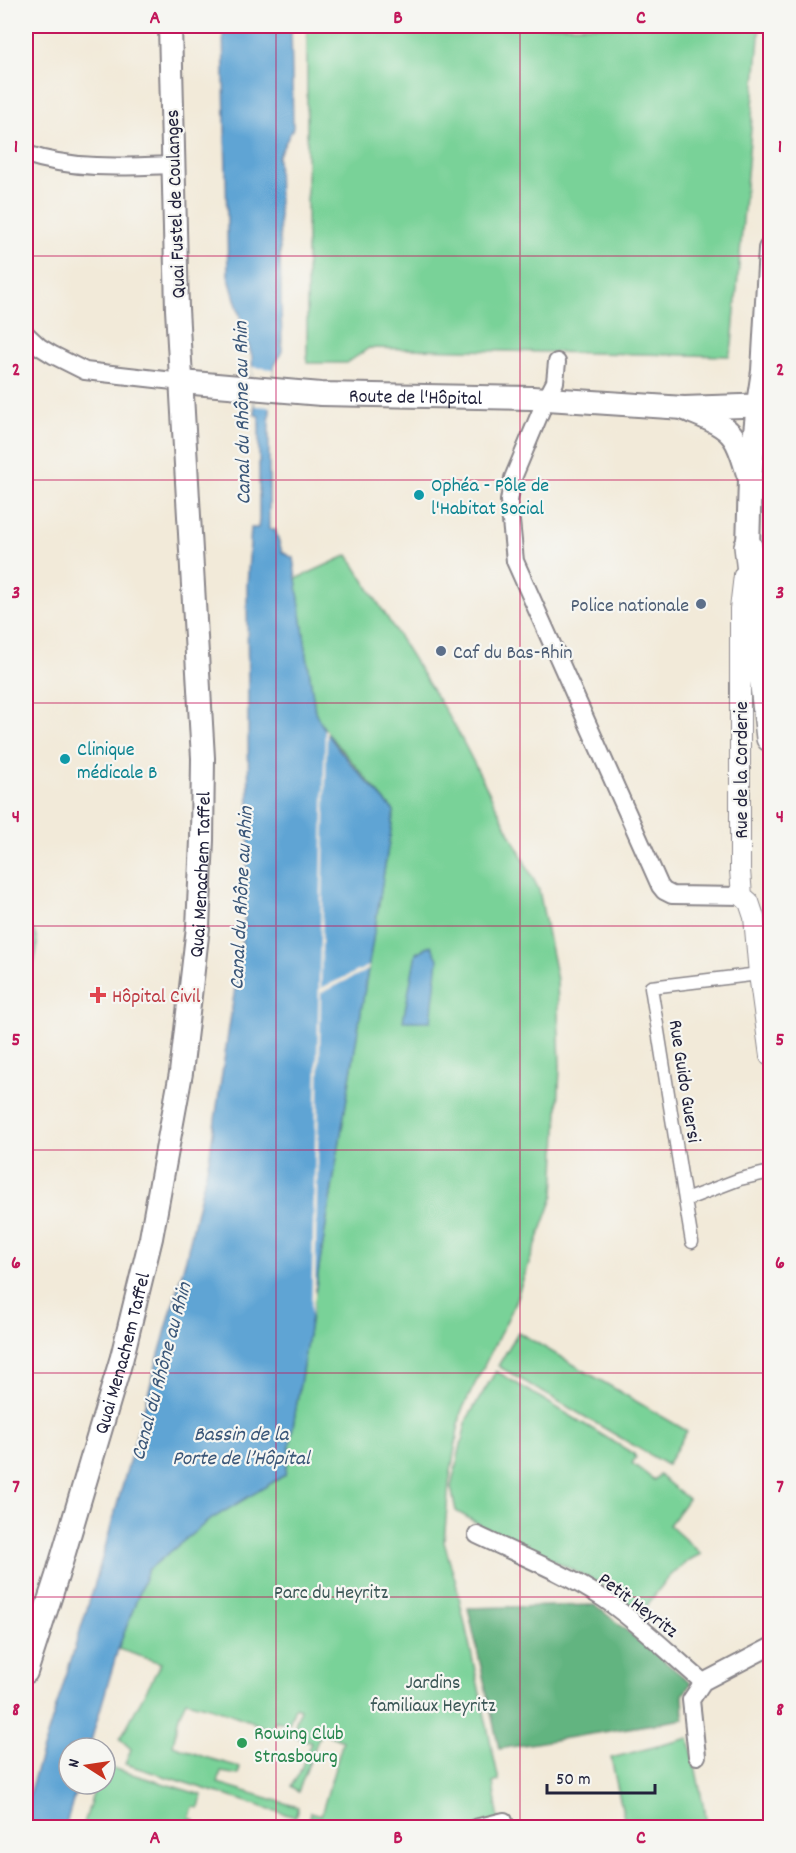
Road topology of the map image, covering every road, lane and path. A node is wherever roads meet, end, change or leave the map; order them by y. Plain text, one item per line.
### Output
1 (170, 26) edge
2 (26, 154) edge
3 (173, 165) junction
4 (771, 249) edge
5 (26, 334) edge
6 (556, 362) dead end
7 (182, 382) junction
8 (546, 399) junction
9 (764, 405) edge
10 (684, 408) junction
11 (771, 468) edge
12 (750, 479) junction
13 (748, 546) junction
14 (771, 738) edge
15 (742, 896) junction
16 (759, 974) junction
17 (771, 1056) edge
18 (771, 1172) edge
19 (685, 1200) junction
20 (692, 1242) dead end
21 (477, 1535) dead end
22 (771, 1647) edge
23 (26, 1672) edge
24 (703, 1682) junction
25 (697, 1756) dead end
26 (475, 1827) edge
27 (506, 1827) edge

1 - 3 main road, Quai Fustel de Coulanges
2 - 3 street
3 - 7 main road, Quai Fustel de Coulanges
4 - 9 main road, Rue de la Corderie
5 - 7 street
6 - 8 street
7 - 8 main road, Route de l'Hôpital
7 - 23 main road, Quai Menachem Taffel
8 - 10 main road, Route de l'Hôpital
8 - 15 street
9 - 10 main road, Route de l'Hôpital
9 - 12 main road, Rue de la Corderie
10 - 12 main road
11 - 12 main road
12 - 13 main road, Rue de la Corderie
13 - 14 highway
13 - 15 street, Rue de la Corderie
15 - 16 street, Rue de la Corderie
16 - 17 street, Rue de la Corderie
16 - 19 street, Rue Guido Guersi
18 - 19 street
19 - 20 street
21 - 24 street, Petit Heyritz
22 - 24 street
24 - 25 street
26 - 27 street

